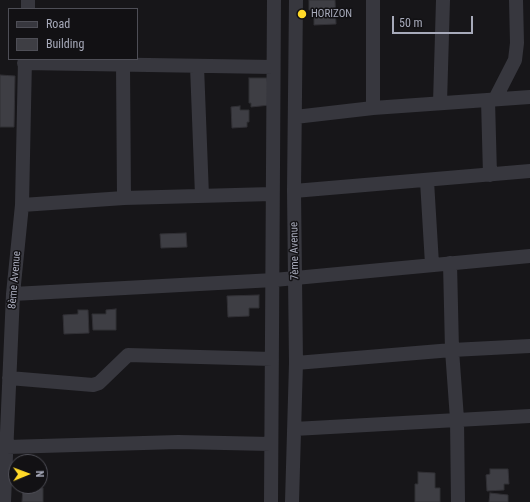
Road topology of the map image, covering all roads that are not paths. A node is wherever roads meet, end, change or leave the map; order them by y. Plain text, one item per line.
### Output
1 (274, 0) edge
2 (296, 0) edge
3 (373, 0) edge
4 (443, 0) edge
5 (516, 0) edge
6 (24, 61) edge
7 (123, 65) junction
8 (197, 66) junction
9 (273, 67) junction
10 (530, 97) edge
11 (491, 100) junction
12 (440, 103) junction
13 (373, 108) junction
14 (295, 116) junction
15 (530, 171) edge
16 (490, 175) junction
17 (427, 180) junction
18 (294, 191) junction
19 (272, 194) junction
20 (202, 196) junction
21 (124, 198) junction
22 (22, 205) junction
23 (530, 256) edge
24 (450, 263) junction
25 (432, 264) junction
26 (296, 276) junction
27 (274, 280) junction
28 (13, 294) junction
29 (530, 346) edge
30 (452, 350) junction
31 (272, 359) junction
32 (296, 363) junction
33 (9, 378) junction
34 (530, 416) edge
35 (457, 419) junction
36 (294, 429) junction
37 (272, 444) junction
38 (7, 447) junction
39 (4, 502) edge
40 (271, 502) edge
41 (292, 502) edge
42 (458, 502) edge

1 - 9 street, 7ème Avenue
2 - 14 street, 7ème Avenue
3 - 13 street
4 - 12 street
5 - 11 street
6 - 7 street
6 - 22 street, 8ème Avenue
7 - 8 street
7 - 21 street
8 - 9 street
8 - 20 street
9 - 19 street, 7ème Avenue
10 - 11 street
11 - 12 street
11 - 16 street
12 - 13 street
13 - 14 street
14 - 18 street, 7ème Avenue
15 - 16 street
16 - 17 street
17 - 18 street
17 - 25 street
18 - 26 street, 7ème Avenue
19 - 20 street
19 - 27 street, 7ème Avenue
20 - 21 street
21 - 22 street
22 - 28 street, 8ème Avenue
23 - 24 street
24 - 25 street
24 - 30 street
25 - 26 street
26 - 27 street
26 - 32 street, 7ème Avenue
27 - 28 street
27 - 31 street, 7ème Avenue
28 - 33 street, 8ème Avenue
29 - 30 street
30 - 32 street
30 - 35 street
31 - 33 street
31 - 37 street, 7ème Avenue
32 - 36 street, 7ème Avenue
33 - 38 street, 8ème Avenue
34 - 35 street
35 - 36 street
35 - 42 street
36 - 41 street, 7ème Avenue
37 - 38 street
37 - 40 street, 7ème Avenue
38 - 39 street, 8ème Avenue

